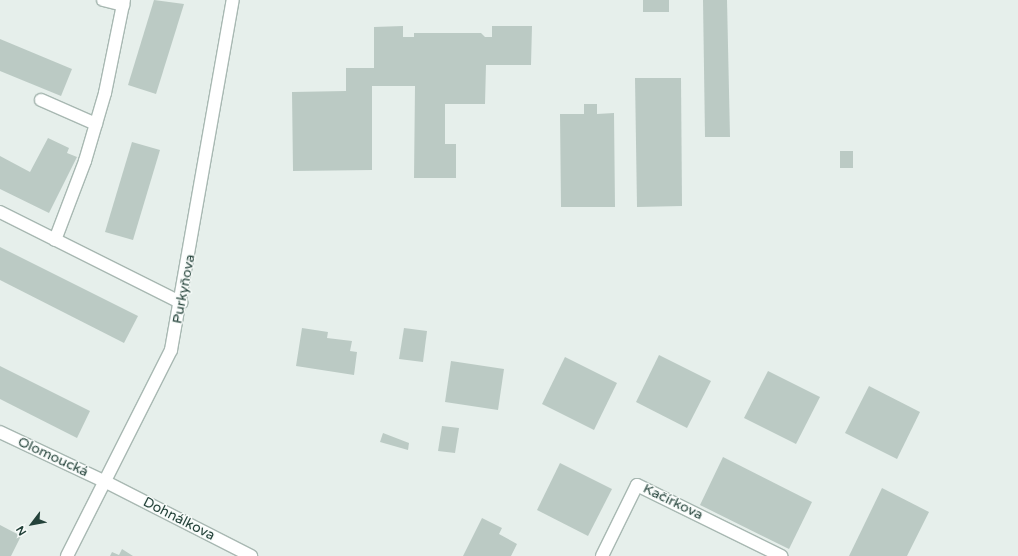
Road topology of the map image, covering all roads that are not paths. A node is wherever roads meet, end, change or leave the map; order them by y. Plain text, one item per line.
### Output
1 (103, 0) edge
2 (233, 0) edge
3 (123, 2) edge
4 (41, 100) dead end
5 (96, 124) junction
6 (0, 212) edge
7 (55, 240) junction
8 (182, 303) junction
9 (0, 432) edge
10 (106, 482) junction
11 (67, 556) edge
12 (251, 556) edge
13 (602, 556) edge
14 (781, 556) edge

1 - 3 street
2 - 8 street, Purkyňova
3 - 5 street
4 - 5 street
5 - 7 street
6 - 7 street
7 - 8 street
8 - 10 street, Purkyňova
9 - 10 street, Olomoucká
10 - 11 street, Purkyňova
10 - 12 street, Dohnálkova
13 - 14 street, Kačírkova

